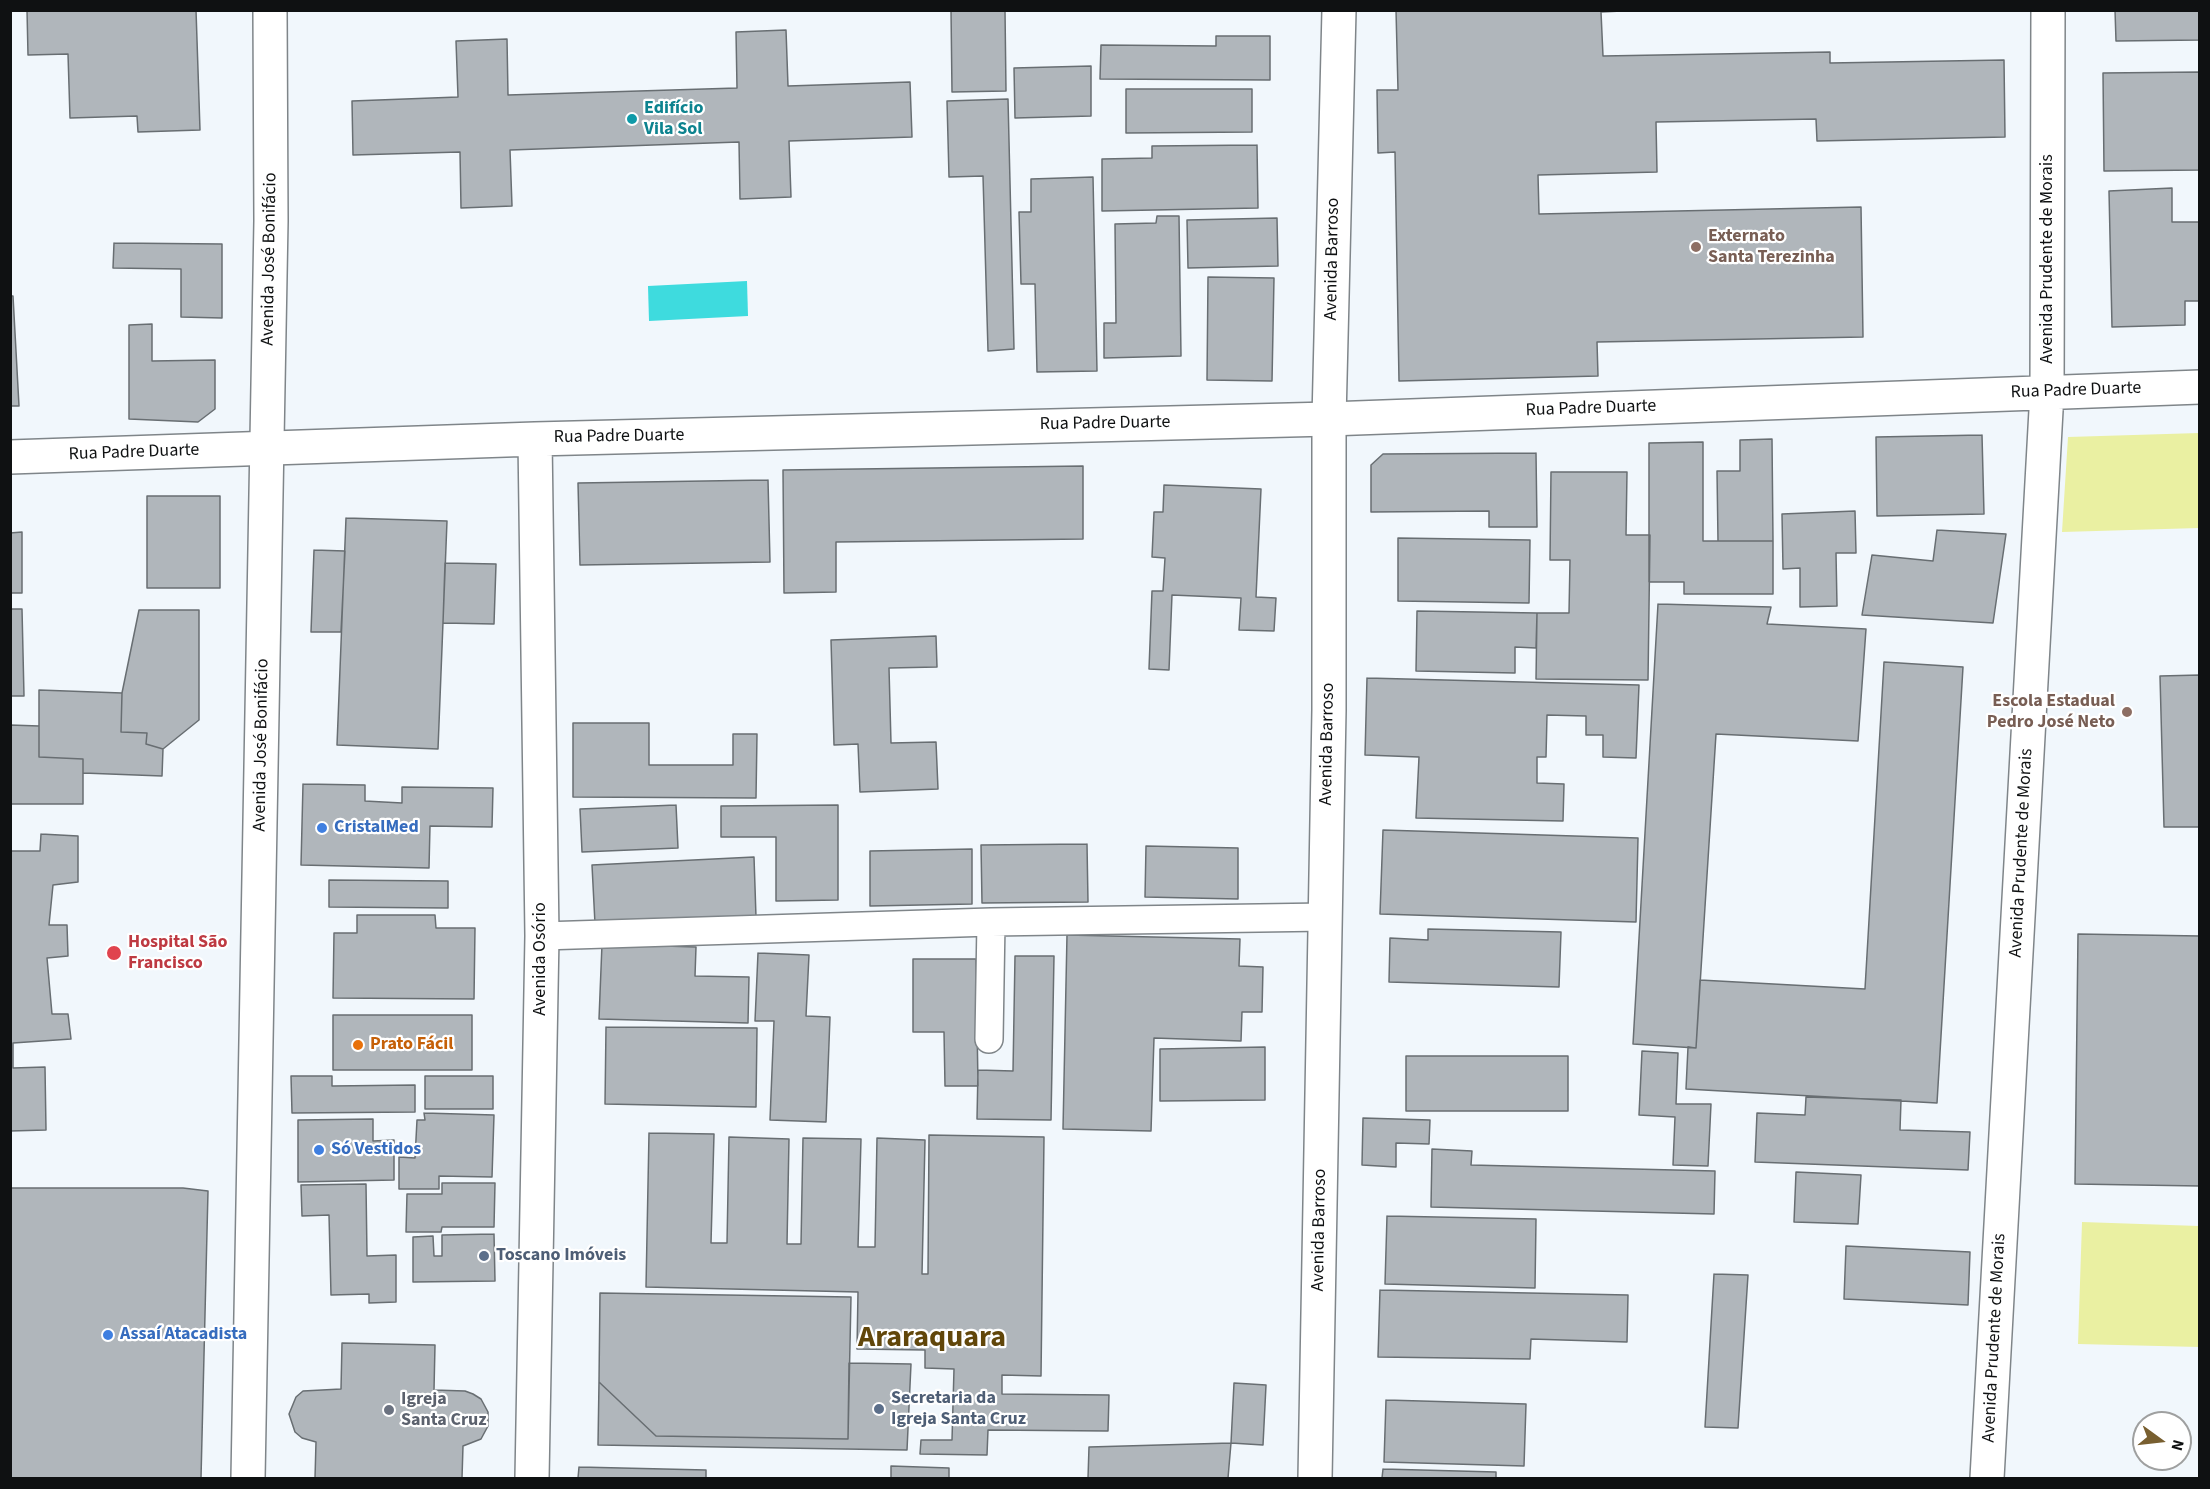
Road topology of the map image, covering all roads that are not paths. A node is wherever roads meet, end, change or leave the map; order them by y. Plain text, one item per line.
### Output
1 (270, 10) edge
2 (1339, 10) edge
3 (2048, 10) edge
4 (2199, 387) edge
5 (2048, 392) junction
6 (1329, 418) junction
7 (535, 439) junction
8 (267, 448) junction
9 (10, 457) edge
10 (1326, 917) junction
11 (991, 922) junction
12 (542, 936) junction
13 (989, 1040) dead end
14 (248, 1479) edge
15 (532, 1479) edge
16 (1315, 1479) edge
17 (1987, 1479) edge

1 - 8 street, Avenida José Bonifácio
2 - 6 street, Avenida Barroso
3 - 5 street, Avenida Prudente de Morais
4 - 5 street, Rua Padre Duarte
5 - 6 street, Rua Padre Duarte
5 - 17 street, Avenida Prudente de Morais
6 - 7 street, Rua Padre Duarte
6 - 10 street, Avenida Barroso
7 - 8 street, Rua Padre Duarte
7 - 12 street, Avenida Osório
8 - 9 street, Rua Padre Duarte
8 - 14 street, Avenida José Bonifácio
10 - 11 lane
10 - 16 street, Avenida Barroso
11 - 12 lane
11 - 13 lane
12 - 15 street, Avenida Osório

